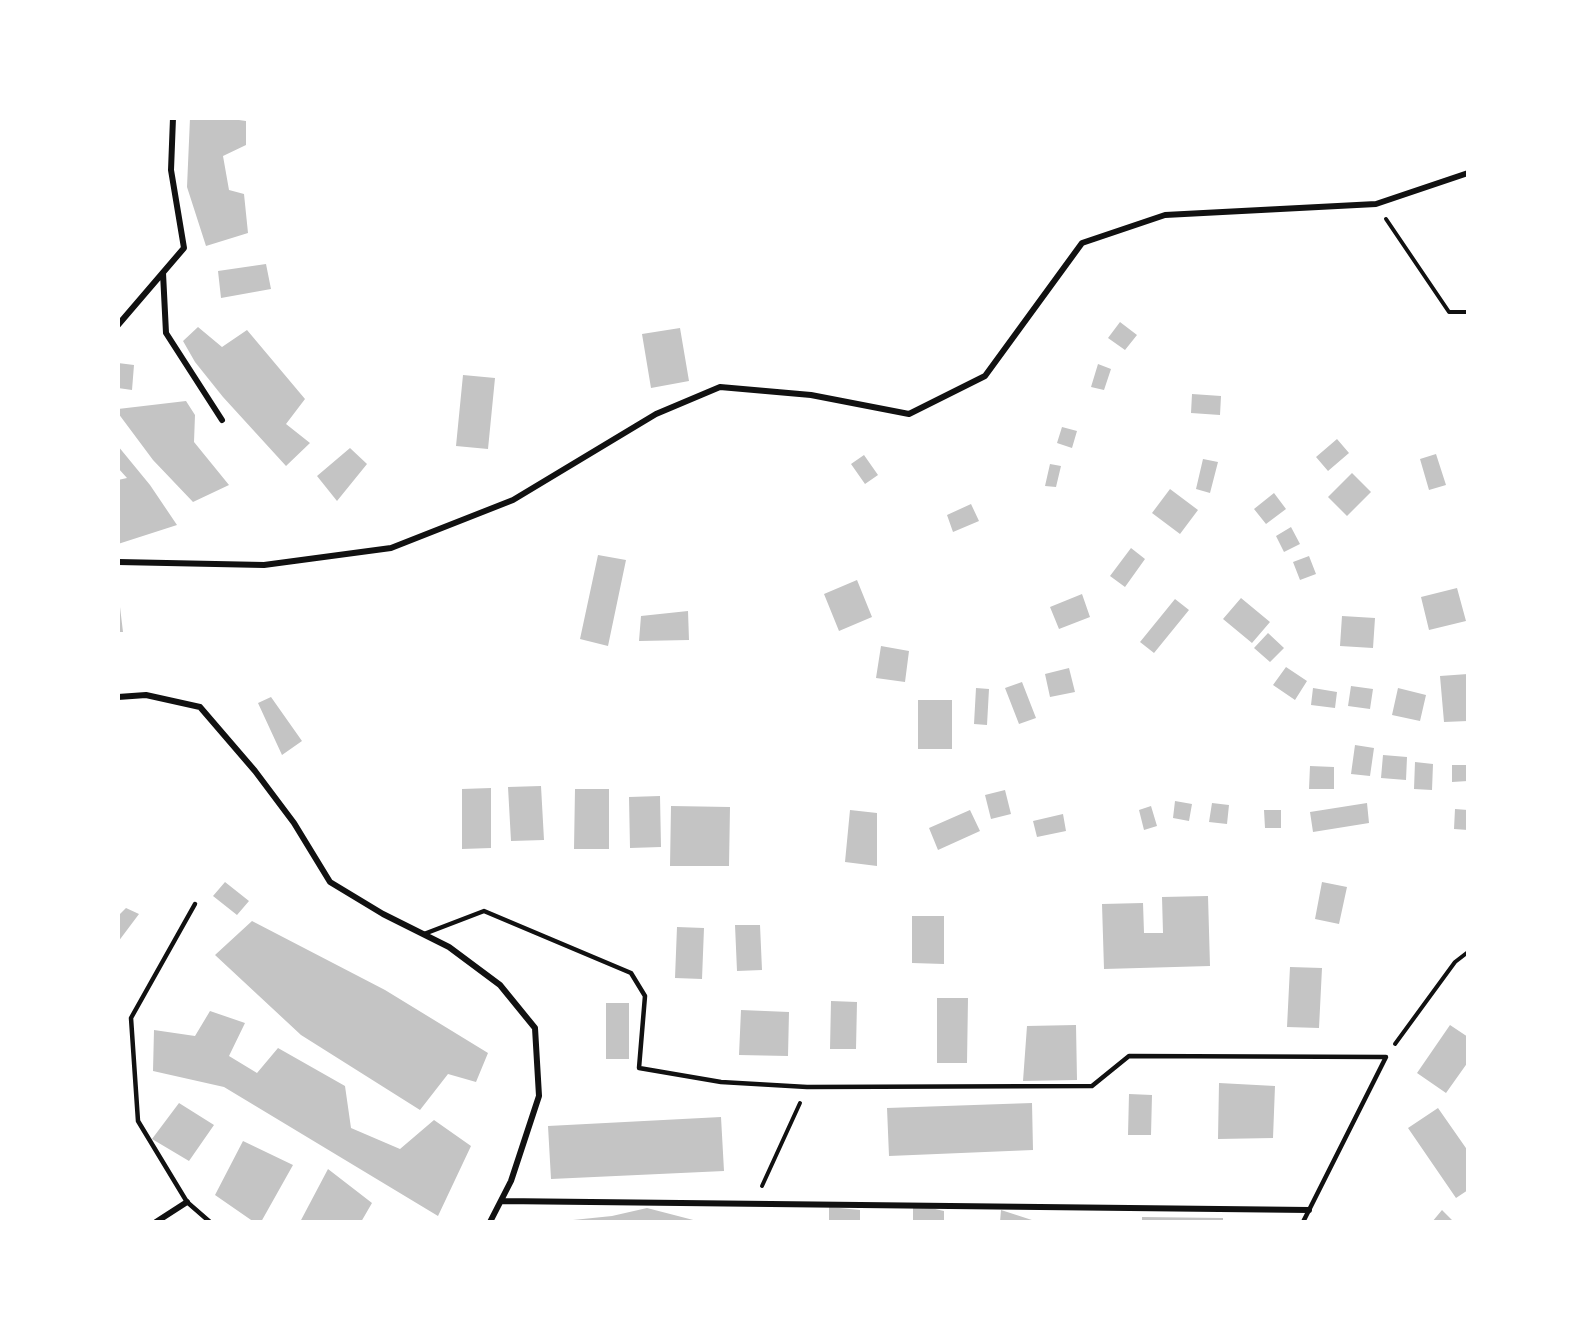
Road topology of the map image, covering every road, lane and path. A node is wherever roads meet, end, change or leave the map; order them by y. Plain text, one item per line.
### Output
1 (173, 118) edge
2 (1467, 173) edge
3 (1376, 204) junction
4 (163, 273) junction
5 (1467, 312) edge
6 (118, 325) edge
7 (222, 420) dead end
8 (118, 562) edge
9 (118, 697) edge
10 (195, 904) dead end
11 (424, 934) junction
12 (1467, 952) edge
13 (1386, 1056) junction
14 (807, 1087) junction
15 (501, 1201) junction
16 (187, 1202) junction
17 (755, 1203) junction
18 (1309, 1210) junction
19 (156, 1221) edge
20 (210, 1221) edge
21 (490, 1221) edge
22 (1303, 1221) edge

1 - 4 street
2 - 3 street
3 - 5 path
3 - 8 street
4 - 6 street
4 - 7 street
9 - 11 street
10 - 16 lane
11 - 14 lane
11 - 15 street
12 - 13 path
13 - 14 lane
13 - 18 lane
14 - 17 path
15 - 17 street
15 - 21 street
16 - 19 street
16 - 20 lane
17 - 18 street
18 - 22 lane

